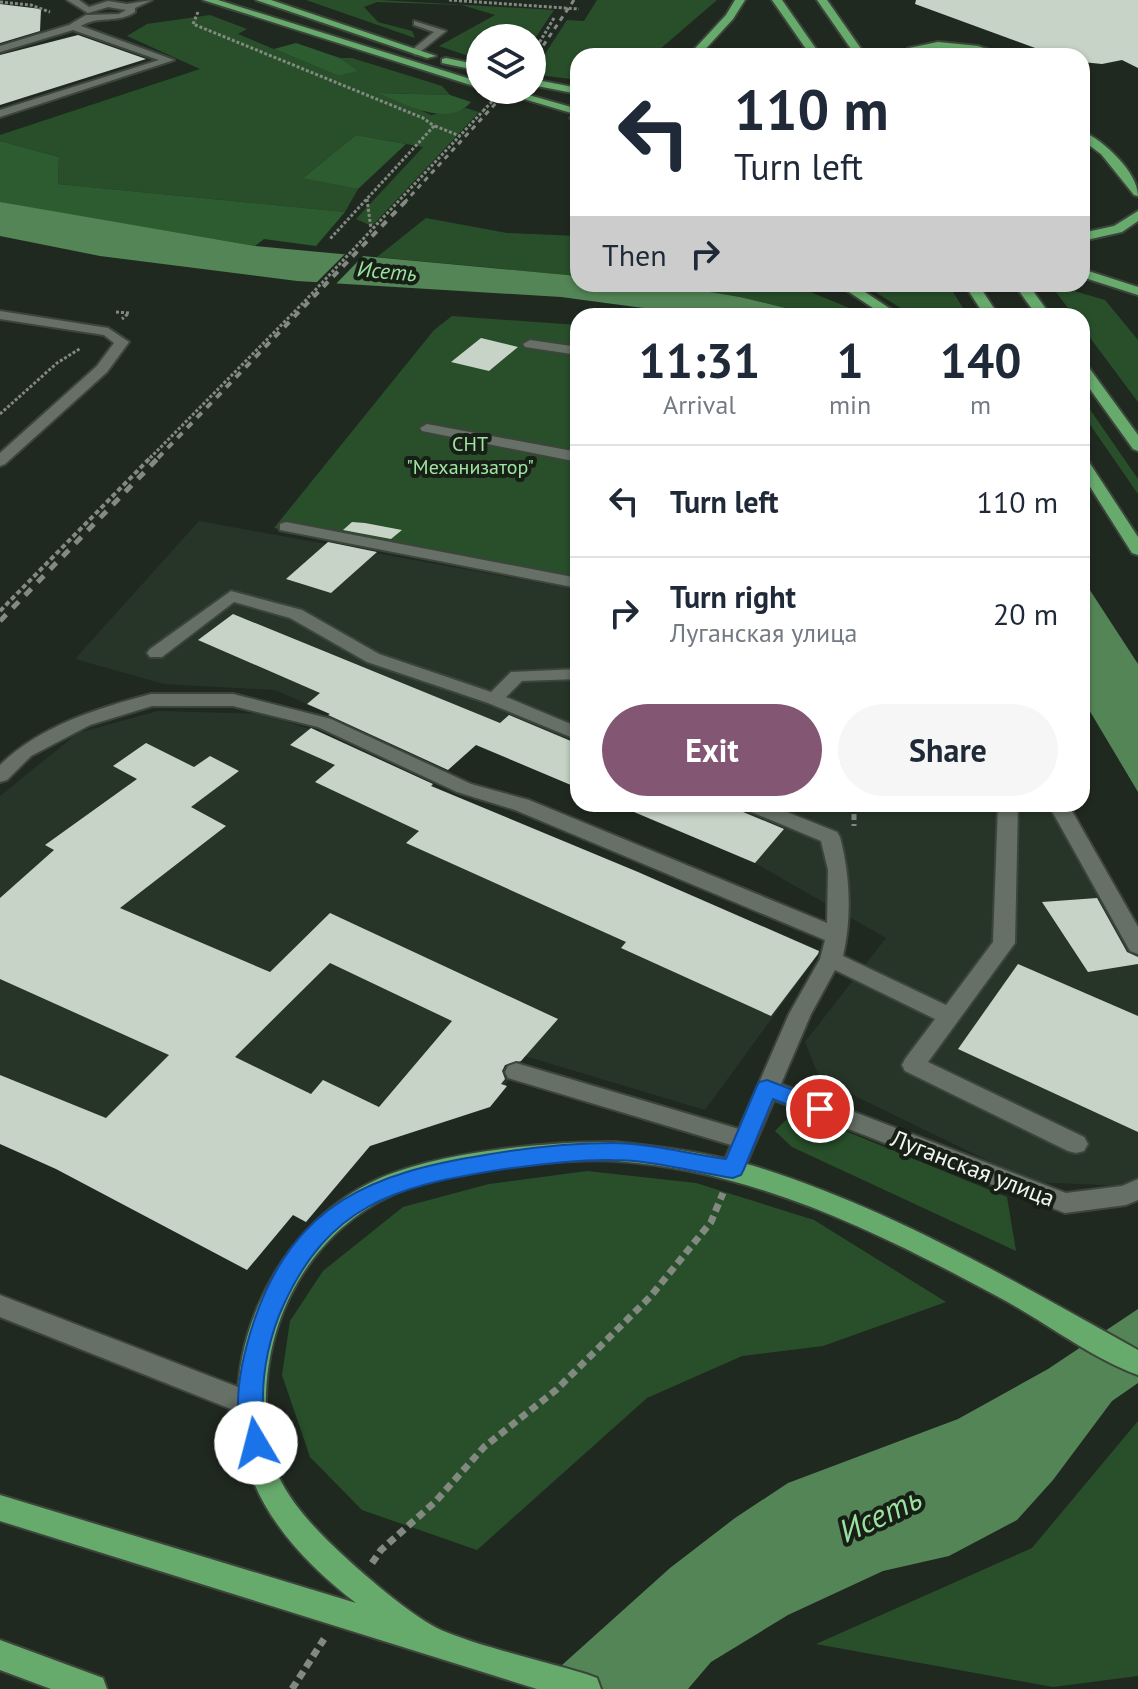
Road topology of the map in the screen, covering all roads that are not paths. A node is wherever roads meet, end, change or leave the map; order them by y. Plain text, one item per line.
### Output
1 (72, 0) edge
2 (147, 0) edge
3 (261, 0) edge
4 (740, 0) edge
5 (777, 0) edge
6 (822, 0) edge
7 (204, 4) edge
8 (89, 13) junction
9 (418, 23) dead end
10 (73, 27) junction
11 (701, 48) edge
12 (810, 48) edge
13 (855, 48) edge
14 (930, 48) edge
15 (964, 48) edge
16 (0, 49) edge
17 (416, 52) junction
18 (466, 66) edge
19 (466, 81) edge
20 (546, 85) edge
21 (570, 89) edge
22 (546, 98) edge
23 (546, 101) edge
24 (570, 103) edge
25 (0, 114) edge
26 (570, 114) edge
27 (1090, 140) edge
28 (1138, 192) edge
29 (1138, 215) edge
30 (1090, 235) edge
31 (1090, 276) edge
32 (1138, 291) edge
33 (856, 292) edge
34 (882, 308) edge
35 (0, 315) edge
36 (530, 344) dead end
37 (570, 350) edge
38 (1090, 379) edge
39 (427, 428) dead end
40 (1138, 446) edge
41 (570, 455) edge
42 (0, 461) edge
43 (1090, 475) edge
44 (1090, 484) edge
45 (1106, 501) junction
46 (286, 527) dead end
47 (1137, 551) edge
48 (570, 581) edge
49 (156, 653) dead end
50 (570, 674) edge
51 (494, 699) junction
52 (570, 731) edge
53 (0, 776) edge
54 (769, 812) edge
55 (1008, 812) edge
56 (1063, 812) edge
57 (837, 936) junction
58 (1138, 946) edge
59 (831, 959) junction
60 (949, 1016) junction
61 (516, 1072) dead end
62 (767, 1088) junction
63 (745, 1140) junction
64 (1076, 1144) dead end
65 (733, 1169) junction
66 (1138, 1189) edge
67 (0, 1306) edge
68 (1138, 1363) edge
69 (251, 1405) junction
70 (0, 1508) edge
71 (428, 1639) junction
72 (0, 1655) edge
73 (92, 1689) edge
74 (586, 1689) edge

1 - 8 street
2 - 8 street
3 - 17 main road
4 - 11 main road
5 - 12 main road
6 - 13 main road
7 - 19 main road
8 - 10 street
9 - 17 street
10 - 16 street
10 - 25 street
14 - 15 main road
17 - 18 main road
20 - 21 main road
22 - 24 main road
23 - 26 main road
27 - 28 main road
29 - 30 main road
31 - 32 main road
33 - 34 main road
35 - 42 street
36 - 37 street
38 - 40 main road
39 - 41 street
43 - 45 main road
44 - 45 main road
45 - 47 main road
46 - 48 street
49 - 51 street
50 - 51 street
51 - 52 street
53 - 57 street
54 - 57 street
55 - 60 street
56 - 58 street
57 - 59 street
59 - 60 street
59 - 62 street
60 - 64 street
61 - 63 street
62 - 63 street
62 - 66 street, Луганская улица
63 - 65 street
65 - 68 main road
65 - 69 main road
67 - 69 street
69 - 71 main road
70 - 71 main road
71 - 74 main road
72 - 73 main road

